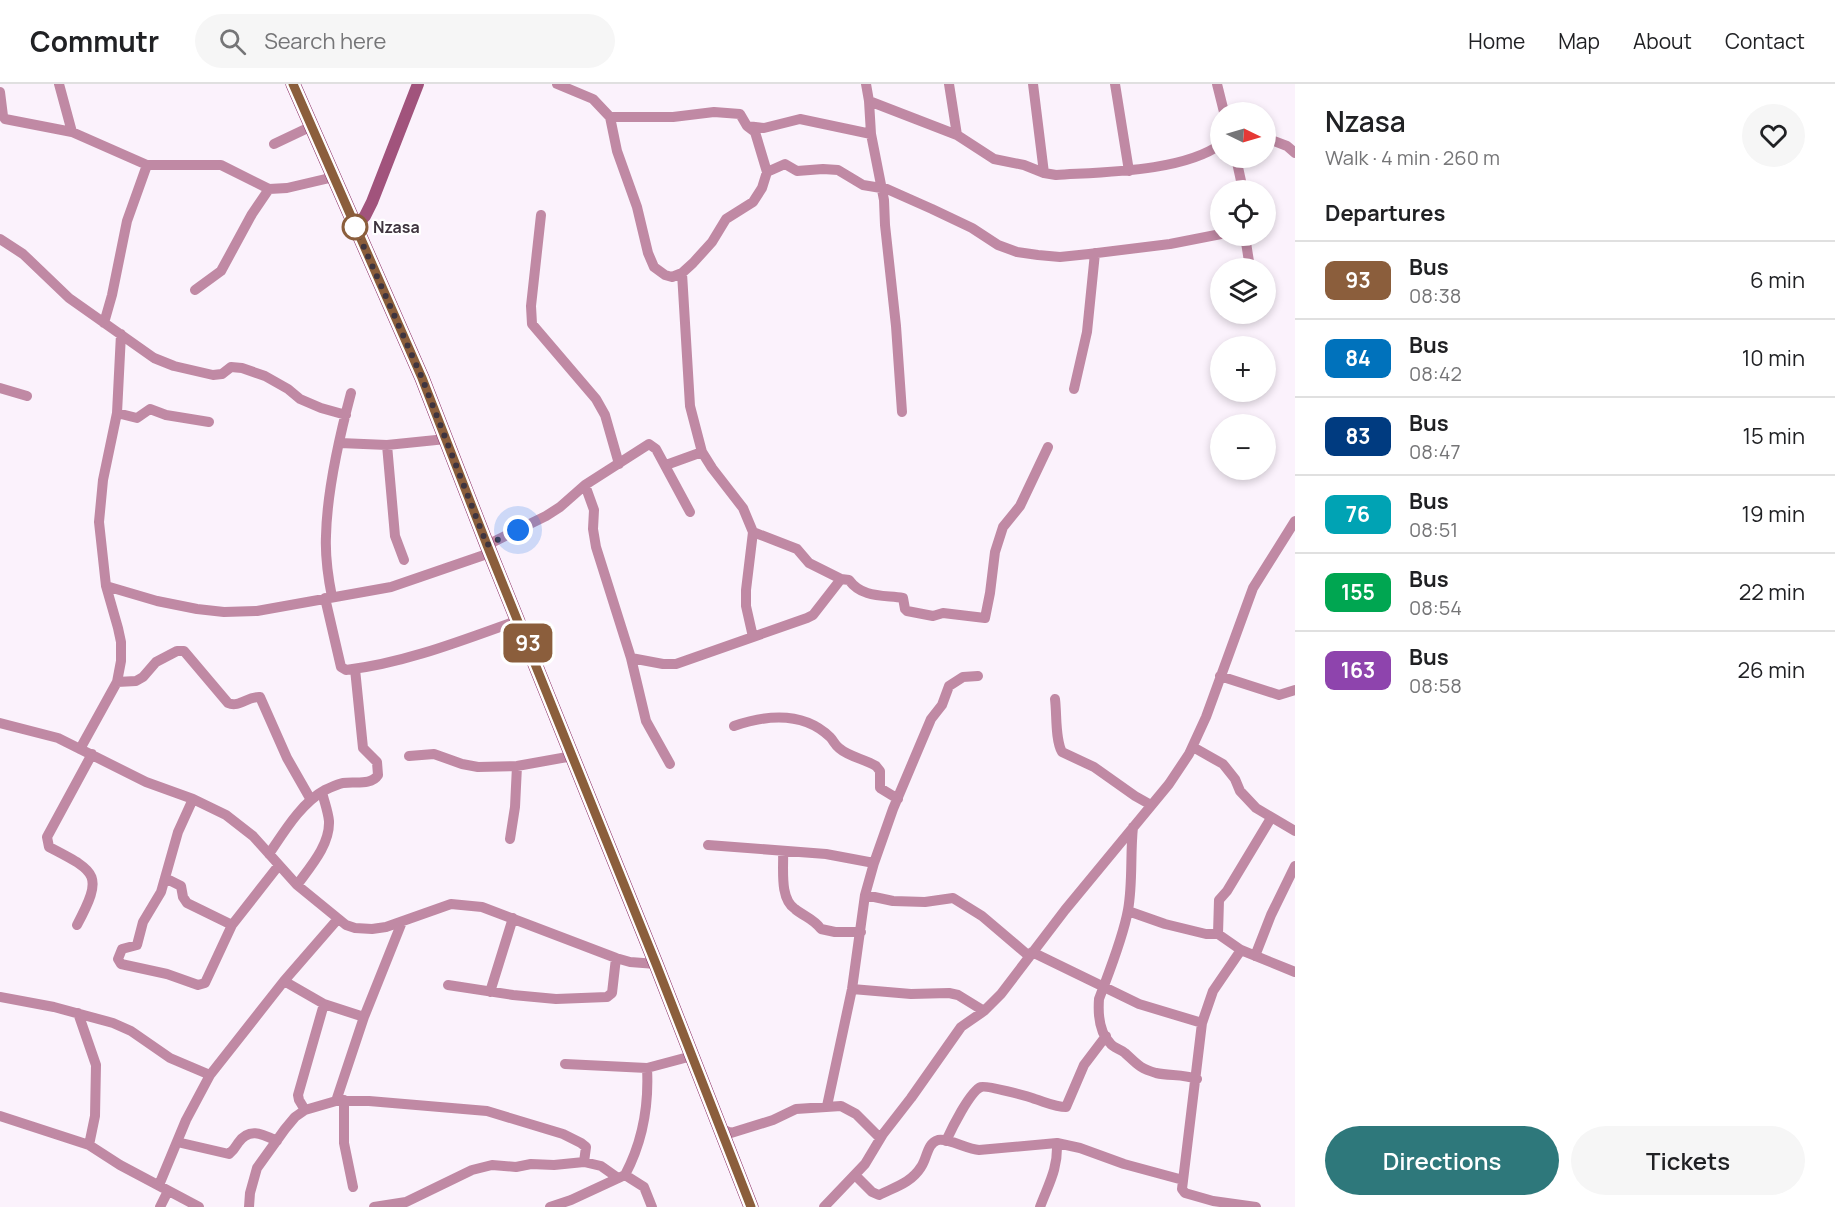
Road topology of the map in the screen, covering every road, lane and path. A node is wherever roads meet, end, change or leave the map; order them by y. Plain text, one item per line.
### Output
1 (59, 84) edge
2 (293, 84) edge
3 (417, 84) edge
4 (557, 84) edge
5 (866, 84) edge
6 (949, 84) edge
7 (1033, 84) edge
8 (1114, 84) edge
9 (1217, 84) edge
10 (0, 92) edge
11 (869, 101) junction
12 (1222, 102) edge
13 (610, 117) junction
14 (312, 126) junction
15 (747, 126) junction
16 (72, 132) junction
17 (871, 134) junction
18 (957, 135) junction
19 (1276, 142) edge
20 (274, 144) dead end
21 (1210, 151) edge
22 (1295, 153) edge
23 (147, 165) junction
24 (1129, 171) junction
25 (767, 172) junction
26 (1044, 173) junction
27 (334, 177) junction
28 (880, 187) junction
29 (269, 189) junction
30 (541, 215) dead end
31 (355, 227) junction
32 (1210, 236) edge
33 (0, 239) edge
34 (1095, 253) junction
35 (682, 273) junction
36 (195, 290) dead end
37 (104, 323) junction
38 (121, 334) junction
39 (0, 388) edge
40 (1074, 389) dead end
41 (351, 393) dead end
42 (27, 396) dead end
43 (902, 412) dead end
44 (117, 413) junction
45 (346, 414) junction
46 (209, 422) dead end
47 (446, 439) junction
48 (340, 443) junction
49 (387, 445) junction
50 (1048, 447) dead end
51 (702, 452) junction
52 (619, 464) junction
53 (666, 465) junction
54 (585, 485) junction
55 (690, 512) dead end
56 (1295, 521) edge
57 (753, 532) junction
58 (488, 549) junction
59 (404, 560) dead end
60 (841, 579) junction
61 (105, 586) junction
62 (328, 598) junction
63 (519, 620) junction
64 (753, 637) junction
65 (631, 658) junction
66 (355, 669) junction
67 (978, 676) dead end
68 (1220, 676) junction
69 (117, 682) junction
70 (1295, 690) edge
71 (1055, 699) dead end
72 (0, 723) edge
73 (734, 726) dead end
74 (1193, 747) junction
75 (80, 749) junction
76 (92, 754) junction
77 (409, 756) dead end
78 (573, 756) junction
79 (670, 764) dead end
80 (517, 766) junction
81 (322, 792) junction
82 (193, 799) junction
83 (898, 799) junction
84 (311, 800) junction
85 (1151, 805) junction
86 (1271, 818) junction
87 (1133, 826) junction
88 (1295, 831) edge
89 (510, 839) dead end
90 (708, 845) dead end
91 (783, 850) junction
92 (269, 854) junction
93 (874, 863) junction
94 (279, 865) junction
95 (1295, 866) edge
96 (165, 878) junction
97 (297, 885) junction
98 (865, 895) junction
99 (1128, 911) junction
100 (513, 918) junction
101 (337, 920) junction
102 (402, 922) junction
103 (77, 925) dead end
104 (232, 925) junction
105 (861, 932) junction
106 (1218, 934) junction
107 (1241, 950) junction
108 (1030, 954) junction
109 (1255, 956) junction
110 (616, 958) junction
111 (656, 964) junction
112 (1295, 972) edge
113 (284, 981) junction
114 (448, 985) dead end
115 (1103, 987) junction
116 (852, 989) junction
117 (490, 992) junction
118 (0, 997) edge
119 (324, 1004) junction
120 (984, 1011) junction
121 (78, 1013) junction
122 (364, 1017) junction
123 (1202, 1023) junction
124 (1106, 1036) junction
125 (692, 1056) junction
126 (565, 1064) dead end
127 (646, 1068) junction
128 (210, 1076) junction
129 (1197, 1079) junction
130 (340, 1101) junction
131 (827, 1106) junction
132 (305, 1110) junction
133 (0, 1116) edge
134 (721, 1129) junction
135 (880, 1138) junction
136 (277, 1141) junction
137 (946, 1141) junction
138 (177, 1142) junction
139 (1057, 1143) junction
140 (88, 1145) junction
141 (584, 1162) junction
142 (622, 1176) junction
143 (856, 1176) junction
144 (1183, 1180) junction
145 (353, 1187) dead end
146 (163, 1188) junction
147 (160, 1207) edge
148 (199, 1207) edge
149 (249, 1207) edge
150 (374, 1207) edge
151 (550, 1207) edge
152 (652, 1207) edge
153 (751, 1207) edge
154 (824, 1207) edge
155 (1040, 1207) edge
156 (1256, 1207) edge

1 - 16 street
2 - 14 main road
3 - 31 main road
4 - 13 street
5 - 11 street
6 - 18 street
7 - 26 street
8 - 24 street
9 - 12 street
10 - 16 street
11 - 17 street
11 - 18 street
13 - 15 street
13 - 35 street
14 - 20 street
14 - 27 main road
15 - 17 street
15 - 25 street
16 - 23 street
17 - 28 street
18 - 26 street
19 - 22 street
21 - 24 street
23 - 29 street
23 - 37 street
24 - 26 street
25 - 28 street
25 - 35 street
27 - 29 street
27 - 31 main road
28 - 34 street
28 - 43 street
29 - 36 street
30 - 52 street
31 - 47 main road
32 - 34 street
33 - 37 street
34 - 40 street
35 - 51 street
37 - 38 street
38 - 44 street
38 - 45 street
39 - 42 street
41 - 45 street
44 - 46 street
44 - 61 street
45 - 48 street
47 - 49 street
47 - 58 main road
48 - 49 street
48 - 62 street
49 - 59 street
50 - 60 street
51 - 53 street
51 - 57 street
52 - 53 street
52 - 54 street
53 - 55 street
54 - 58 street
54 - 65 street
56 - 68 street
57 - 60 street
57 - 64 street
58 - 62 street
58 - 63 main road
60 - 64 street
61 - 62 street
61 - 69 street
62 - 66 street
63 - 66 street
63 - 78 main road
64 - 65 street
65 - 79 street
66 - 81 street
67 - 83 street
68 - 70 street
68 - 74 street
69 - 75 street
69 - 84 street
71 - 85 street
72 - 75 street
73 - 83 street
74 - 85 street
74 - 86 street
75 - 76 street
76 - 82 street
76 - 103 street
77 - 80 street
78 - 80 street
78 - 111 main road
80 - 89 street
81 - 84 street
81 - 97 street
82 - 92 street
82 - 96 street
83 - 93 street
84 - 92 street
85 - 87 street
86 - 88 street
86 - 106 street
87 - 99 street
87 - 108 street
90 - 91 street
91 - 93 street
91 - 105 street
92 - 94 street
93 - 98 street
94 - 97 street
94 - 104 street
95 - 109 street
96 - 104 street
96 - 104 street
97 - 101 street
98 - 105 street
98 - 108 street
99 - 106 street
99 - 115 street
100 - 102 street
100 - 110 street
100 - 117 street
101 - 102 street
101 - 113 street
102 - 122 street
105 - 116 street
106 - 107 street
107 - 109 street
107 - 123 street
108 - 115 street
108 - 120 street
109 - 112 street
110 - 111 street
110 - 117 street
111 - 125 main road
113 - 119 street
113 - 128 street
114 - 117 street
115 - 123 street
115 - 124 street
116 - 120 street
116 - 131 street
118 - 121 street
119 - 122 street
119 - 132 street
120 - 135 street
121 - 128 street
121 - 140 street
122 - 130 street
123 - 129 street
124 - 129 street
124 - 137 street
125 - 127 street
125 - 134 main road
126 - 127 street
127 - 142 street
128 - 138 street
129 - 144 street
130 - 132 street
130 - 141 street
130 - 145 street
131 - 134 street
131 - 135 street
132 - 136 street
133 - 140 street
134 - 153 main road
135 - 143 street
136 - 138 street
136 - 149 street
137 - 139 street
137 - 143 street
138 - 146 street
139 - 144 street
139 - 155 street
140 - 146 street
141 - 142 street
141 - 150 street
142 - 151 street
142 - 152 street
143 - 154 street
144 - 156 street
146 - 147 street
146 - 148 street

